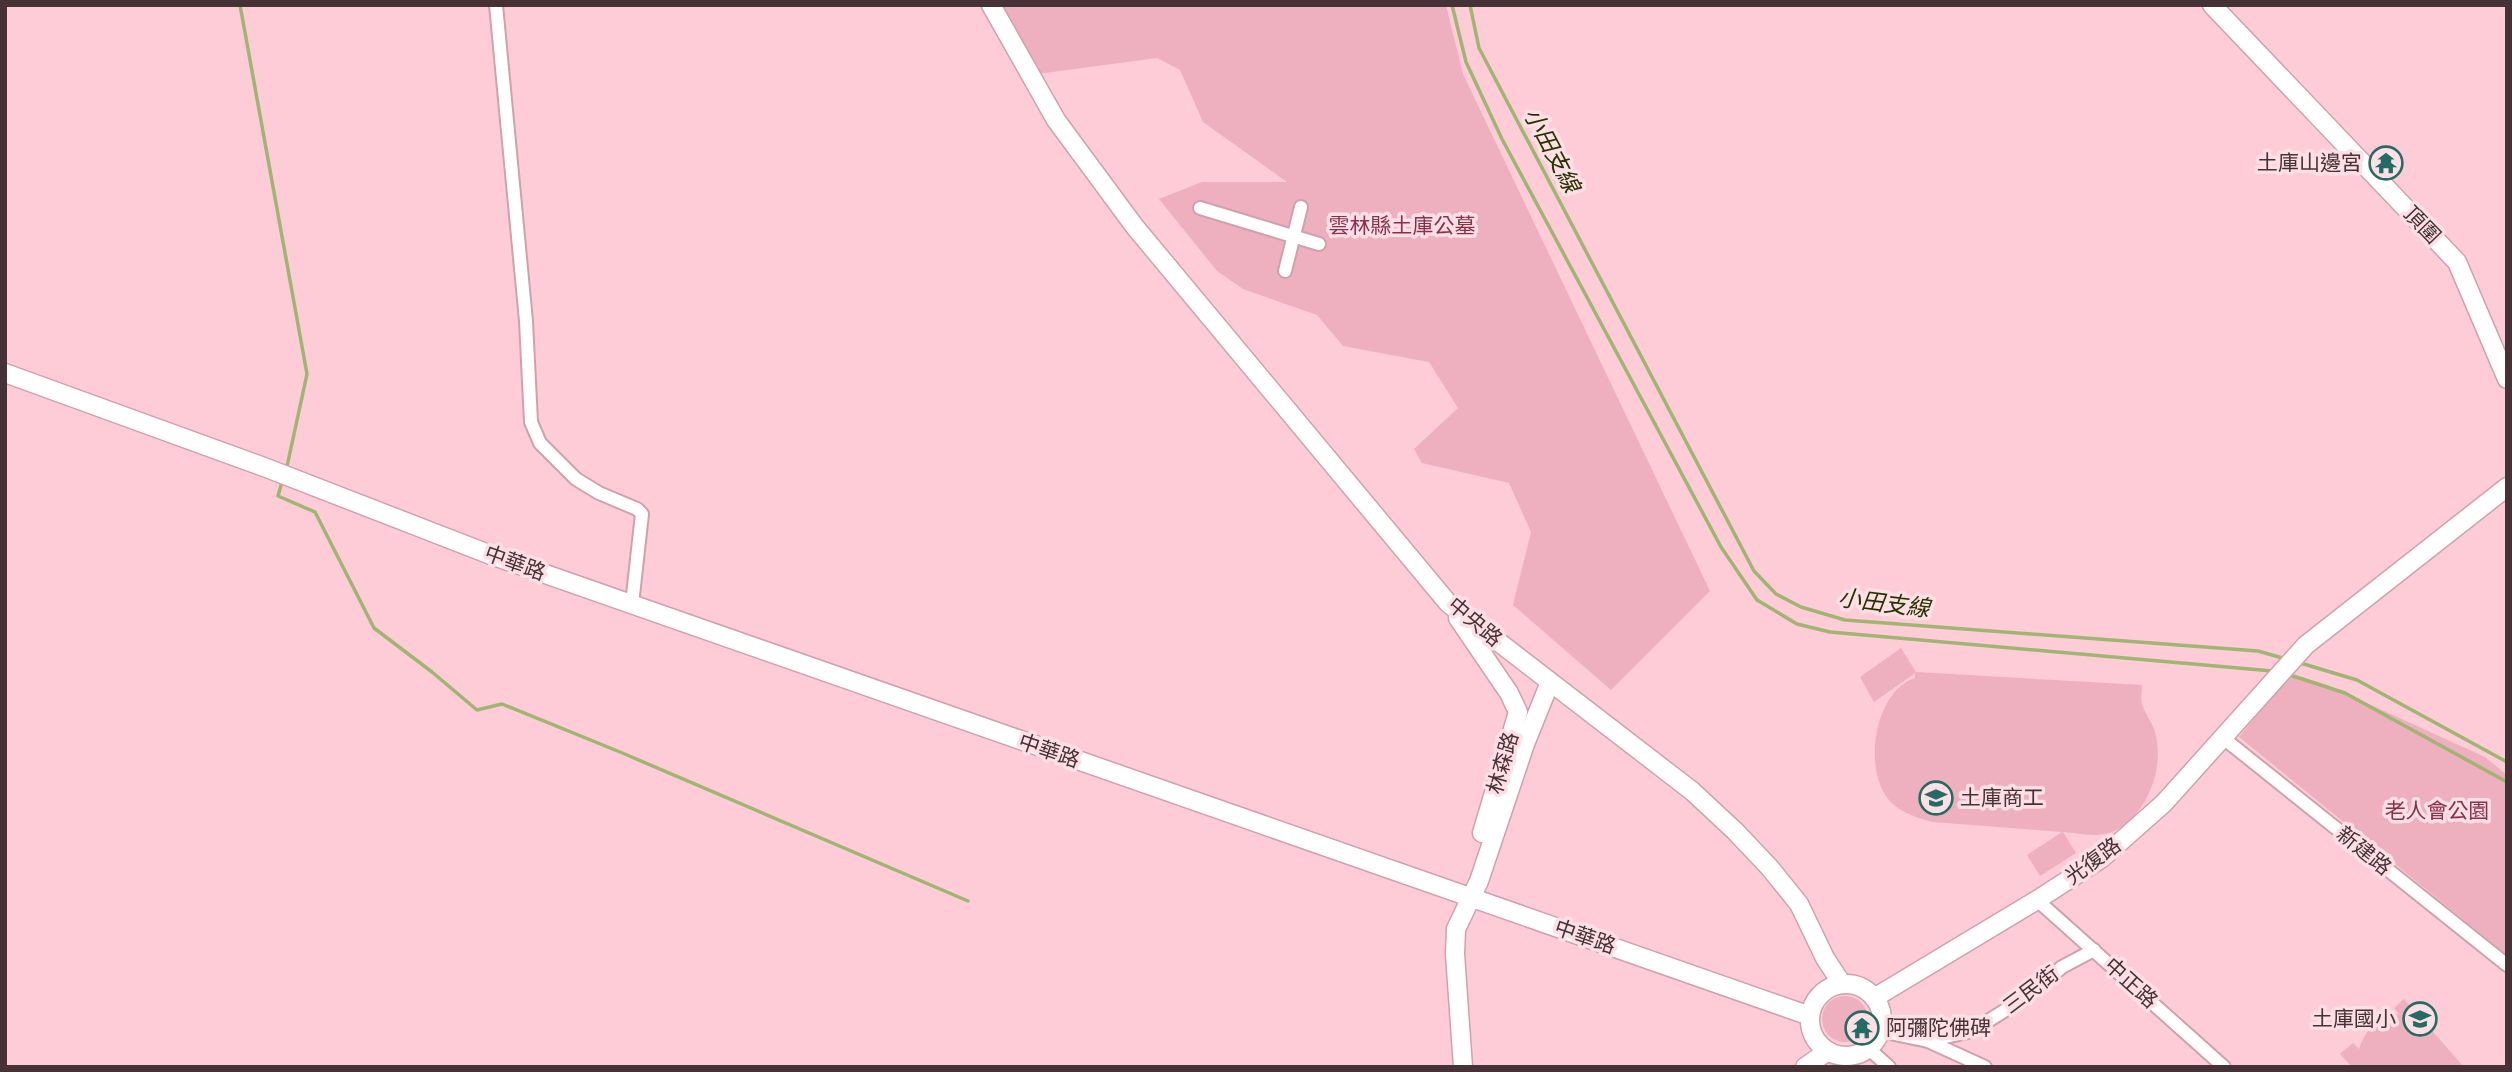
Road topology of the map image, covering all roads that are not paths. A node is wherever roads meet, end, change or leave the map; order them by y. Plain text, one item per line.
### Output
1 (496, 5) edge
2 (991, 5) edge
3 (2213, 5) edge
4 (1301, 206) dead end
5 (1200, 208) dead end
6 (1294, 236) junction
7 (1319, 244) dead end
8 (1285, 271) dead end
9 (5, 373) edge
10 (2507, 379) edge
11 (2507, 487) edge
12 (1448, 603) junction
13 (632, 604) junction
14 (1550, 682) junction
15 (2222, 737) junction
16 (1469, 897) junction
17 (2037, 900) junction
18 (2094, 950) junction
19 (2507, 965) edge
20 (1842, 984) junction
21 (1874, 998) junction
22 (1810, 1016) junction
23 (1880, 1031) junction
24 (1928, 1041) junction
25 (1868, 1048) junction
26 (1828, 1051) junction
27 (1463, 1067) edge
28 (1805, 1067) edge
29 (1889, 1067) edge
30 (1985, 1067) edge
31 (2224, 1067) edge

1 - 13 street
2 - 12 main road, 中央路
3 - 10 main road, 頂圍
4 - 6 street
5 - 6 street
6 - 7 street
6 - 8 street
9 - 13 main road, 中華路
11 - 15 main road, 光復路
12 - 14 main road, 中央路
12 - 16 main road, 林森路
13 - 16 main road, 中華路
14 - 16 main road, 林森路
14 - 20 main road, 中央路
15 - 17 main road, 光復路
15 - 19 street, 新建路
16 - 22 main road, 中華路
16 - 27 main road, 林森路
17 - 18 street, 中正路
17 - 21 main road, 光復路
18 - 24 street, 三民街
18 - 31 street, 中正路
20 - 21 main road
20 - 22 main road
21 - 23 main road
22 - 26 main road
23 - 24 street
23 - 25 main road
24 - 30 street
25 - 26 main road
25 - 29 street
26 - 28 main road

